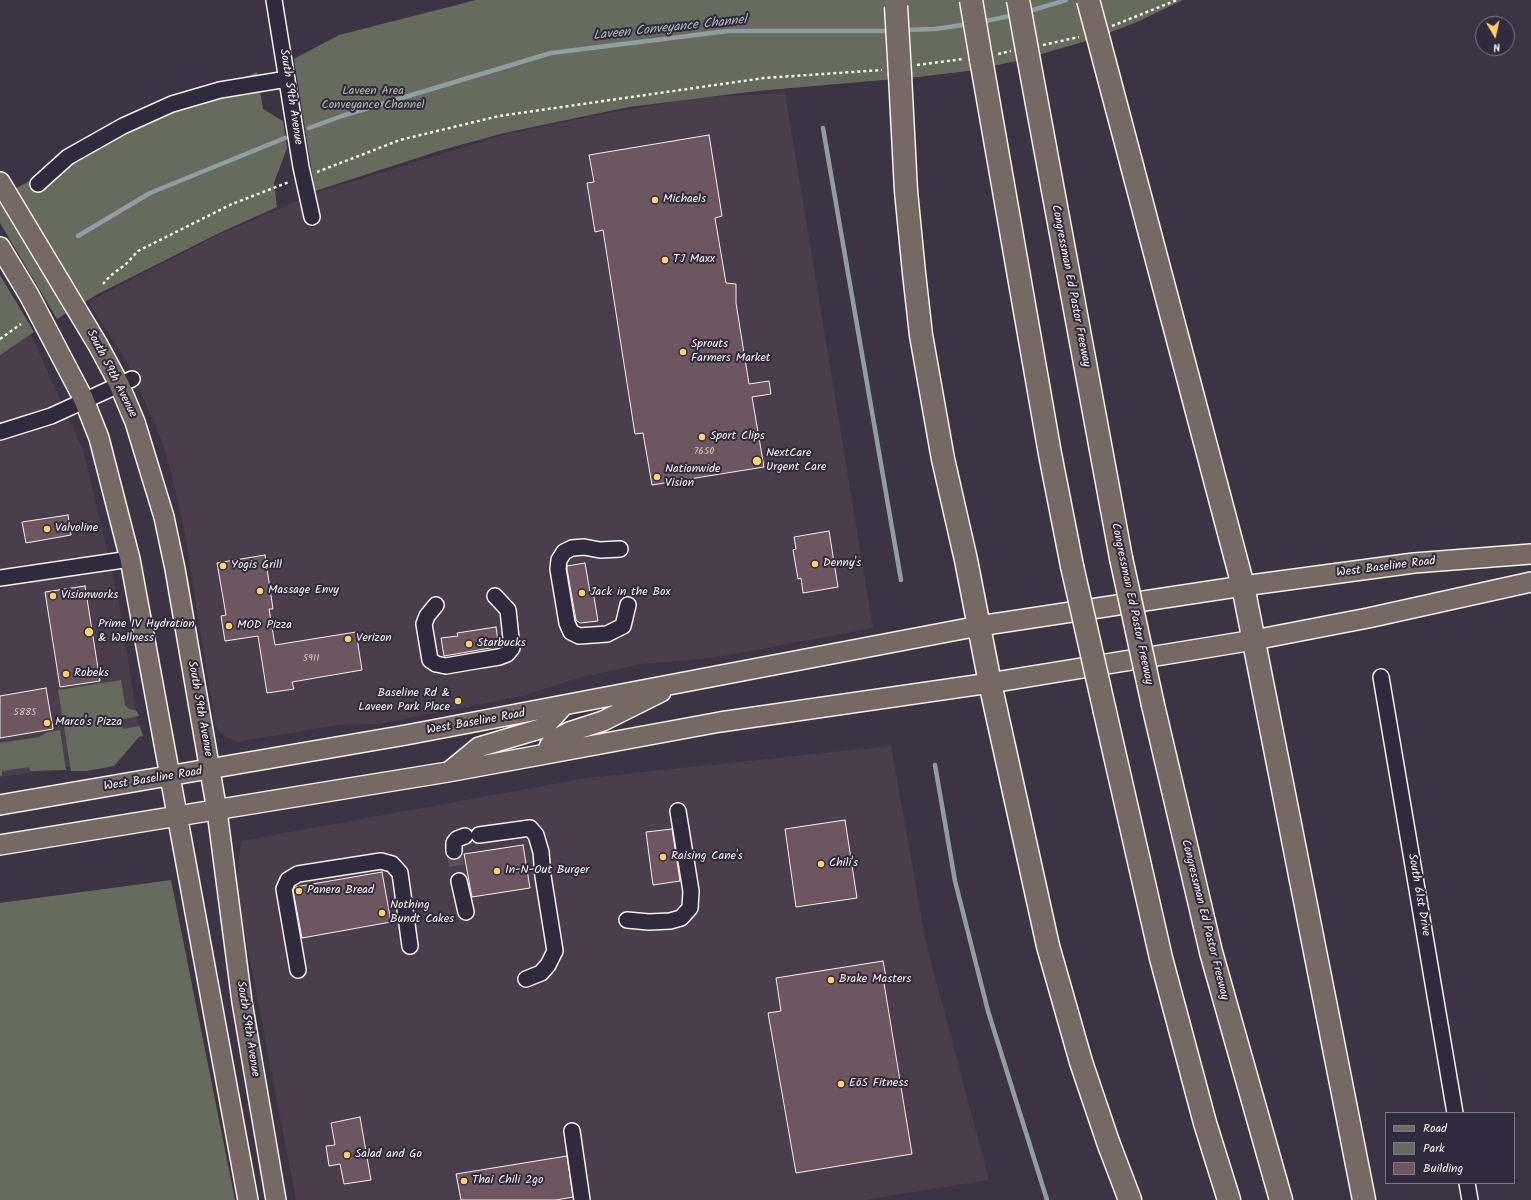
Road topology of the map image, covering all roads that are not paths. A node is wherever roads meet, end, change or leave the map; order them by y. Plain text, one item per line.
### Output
1 (274, 0) edge
2 (971, 0) edge
3 (1018, 0) edge
4 (1088, 0) edge
5 (896, 3) edge
6 (286, 79) junction
7 (0, 182) edge
8 (38, 184) dead end
9 (312, 217) dead end
10 (0, 247) edge
11 (125, 381) junction
12 (84, 400) junction
13 (0, 432) edge
14 (620, 549) dead end
15 (1531, 554) edge
16 (130, 559) junction
17 (0, 578) edge
18 (1531, 582) edge
19 (1242, 586) junction
20 (494, 596) dead end
21 (436, 605) dead end
22 (628, 605) dead end
23 (979, 626) junction
24 (1254, 640) junction
25 (1381, 677) dead end
26 (676, 683) junction
27 (990, 684) junction
28 (563, 706) junction
29 (546, 754) junction
30 (210, 770) junction
31 (448, 772) junction
32 (170, 777) junction
33 (0, 805) edge
34 (217, 811) junction
35 (678, 811) dead end
36 (178, 817) junction
37 (0, 845) edge
38 (454, 851) dead end
39 (459, 881) tunnel mouth
40 (466, 912) dead end
41 (627, 920) dead end
42 (410, 946) dead end
43 (298, 970) dead end
44 (526, 979) dead end
45 (1455, 1112) edge
46 (572, 1131) dead end
47 (1467, 1184) edge
48 (248, 1200) edge
49 (276, 1200) edge
50 (582, 1200) edge
51 (1130, 1200) edge
52 (1229, 1200) edge
53 (1281, 1200) edge
54 (1364, 1200) edge
55 (1470, 1200) edge

1 - 6 street, South 59th Avenue
2 - 52 highway, bridge
3 - 53 highway, Congressman Ed Pastor Freeway, bridge
4 - 19 highway, bridge
5 - 23 highway, bridge
6 - 8 street
6 - 9 street, South 59th Avenue
7 - 11 main road, South 59th Avenue
10 - 12 main road
11 - 12 street
11 - 30 main road, South 59th Avenue
12 - 13 street
12 - 16 main road
14 - 22 street
15 - 19 main road, West Baseline Road
16 - 17 street
16 - 32 main road
18 - 24 main road
19 - 23 main road, West Baseline Road
19 - 24 highway
20 - 21 street
23 - 26 main road, West Baseline Road
23 - 27 highway
24 - 27 main road
24 - 54 highway
25 - 45 street, South 61st Drive
26 - 28 main road, West Baseline Road
26 - 29 main road
27 - 29 main road
27 - 51 highway
28 - 30 main road, West Baseline Road
28 - 31 main road
29 - 31 main road
30 - 32 main road, West Baseline Road
30 - 34 main road, South 59th Avenue
31 - 34 main road
32 - 33 main road, West Baseline Road
32 - 36 main road
34 - 36 main road
34 - 49 main road, South 59th Avenue
35 - 41 street
36 - 37 main road
36 - 48 main road
38 - 44 street
39 - 40 street
42 - 43 street
46 - 50 street
47 - 55 street

